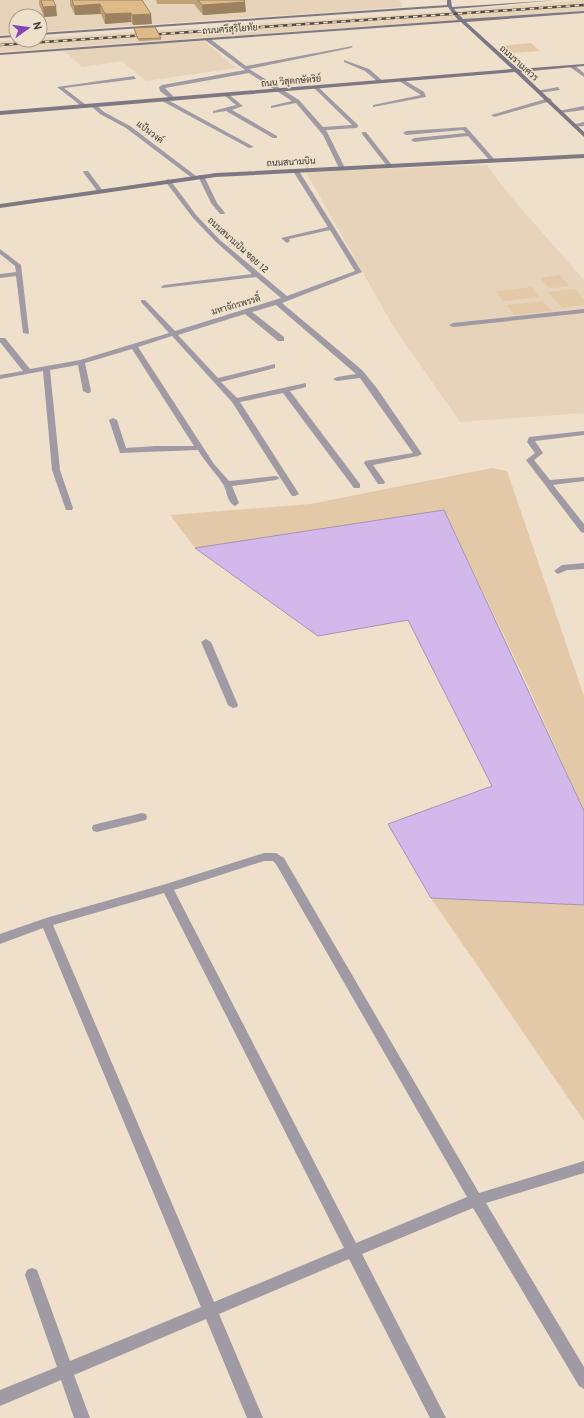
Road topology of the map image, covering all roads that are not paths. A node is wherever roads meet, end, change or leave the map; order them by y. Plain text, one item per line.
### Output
1 (449, 0) edge
2 (556, 0) edge
3 (450, 7) junction
4 (584, 12) edge
5 (461, 20) junction
6 (48, 33) edge
7 (207, 39) junction
8 (351, 47) dead end
9 (0, 54) edge
10 (346, 61) dead end
11 (584, 65) edge
12 (572, 66) junction
13 (245, 68) junction
14 (251, 71) junction
15 (516, 71) junction
16 (584, 75) edge
17 (134, 78) dead end
18 (401, 80) junction
19 (381, 82) junction
20 (316, 87) junction
21 (558, 89) dead end
22 (280, 90) junction
23 (539, 91) junction
24 (227, 95) junction
25 (173, 99) junction
26 (164, 100) junction
27 (549, 100) junction
28 (297, 101) junction
29 (93, 105) junction
30 (84, 106) junction
31 (375, 106) dead end
32 (274, 107) dead end
33 (584, 108) edge
34 (227, 109) junction
35 (561, 111) junction
36 (215, 112) dead end
37 (0, 113) edge
38 (494, 114) dead end
39 (458, 121) dead end
40 (584, 124) edge
41 (574, 125) junction
42 (464, 128) junction
43 (322, 129) junction
44 (364, 133) dead end
45 (406, 133) dead end
46 (470, 134) junction
47 (584, 135) edge
48 (275, 137) dead end
49 (414, 140) dead end
50 (251, 147) dead end
51 (584, 156) edge
52 (493, 161) junction
53 (389, 165) junction
54 (342, 168) junction
55 (296, 171) junction
56 (86, 172) dead end
57 (197, 177) junction
58 (168, 180) junction
59 (100, 191) junction
60 (0, 206) edge
61 (222, 213) dead end
62 (332, 228) junction
63 (287, 241) dead end
64 (0, 251) edge
65 (18, 274) junction
66 (256, 275) junction
67 (0, 276) edge
68 (164, 287) dead end
69 (286, 299) junction
70 (143, 301) dead end
71 (277, 302) junction
72 (246, 311) junction
73 (584, 311) edge
74 (453, 325) dead end
75 (27, 333) dead end
76 (171, 333) junction
77 (281, 339) dead end
78 (2, 340) dead end
79 (133, 346) junction
80 (81, 362) junction
81 (272, 366) dead end
82 (46, 368) junction
83 (28, 372) junction
84 (362, 376) junction
85 (0, 377) edge
86 (337, 379) dead end
87 (216, 381) junction
88 (303, 385) dead end
89 (285, 390) junction
90 (87, 391) dead end
91 (235, 401) junction
92 (113, 420) dead end
93 (584, 433) edge
94 (200, 448) junction
95 (276, 478) dead end
96 (584, 479) edge
97 (382, 482) dead end
98 (548, 483) junction
99 (227, 484) junction
100 (356, 486) dead end
101 (295, 494) dead end
102 (235, 503) dead end
103 (69, 508) dead end
104 (584, 530) edge
105 (584, 566) edge
106 (558, 571) dead end
107 (206, 642) dead end
108 (233, 705) dead end
109 (142, 817) dead end
110 (97, 828) dead end
111 (167, 888) junction
112 (46, 922) junction
113 (0, 939) edge
114 (584, 1167) edge
115 (476, 1200) junction
116 (353, 1251) junction
117 (32, 1275) dead end
118 (209, 1311) junction
119 (66, 1371) junction
120 (584, 1381) edge
121 (0, 1398) edge
122 (82, 1418) edge
123 (254, 1418) edge
124 (438, 1418) edge

1 - 3 street
2 - 3 street
3 - 5 street, ถนนราเมศวร
3 - 6 street
4 - 5 street, ถนนศรีสุริโยทัย
5 - 7 street, ถนนศรีสุริโยทัย
5 - 15 street, ถนนราเมศวร
7 - 9 street, ถนนศรีสุริโยทัย
7 - 13 street
8 - 13 street
10 - 19 street
11 - 12 street, ถนน วิสุตกษัตริย์
12 - 15 street, ถนน วิสุตกษัตริย์
12 - 16 street
13 - 14 street
14 - 22 street
14 - 25 street
15 - 18 street, ถนน วิสุตกษัตริย์
15 - 23 street, ถนนราเมศวร
17 - 30 street
18 - 19 street, ถนน วิสุตกษัตริย์
18 - 31 street
19 - 20 street, ถนน วิสุตกษัตริย์
20 - 22 street, ถนน วิสุตกษัตริย์
20 - 43 street
21 - 23 street
22 - 24 street, ถนน วิสุตกษัตริย์
22 - 28 street
23 - 27 street, ถนนราเมศวร
24 - 25 street, ถนน วิสุตกษัตริย์
24 - 34 street
25 - 26 street, ถนน วิสุตกษัตริย์
26 - 29 street, ถนน วิสุตกษัตริย์
26 - 50 street
27 - 35 street, ถนนราเมศวร
27 - 38 street
28 - 32 street
28 - 43 street
29 - 30 street, ถนน วิสุตกษัตริย์
29 - 57 street, แป้นวงค์
30 - 37 street, ถนน วิสุตกษัตริย์
33 - 35 street
34 - 36 street
34 - 48 street
35 - 41 street, ถนนราเมศวร
39 - 42 street
40 - 41 street
41 - 47 street, ถนนราเมศวร
42 - 45 street
42 - 46 street
43 - 54 street
44 - 53 street
46 - 49 street
46 - 52 street
51 - 52 street, ถนนสนามบิน
52 - 53 street, ถนนสนามบิน
53 - 54 street, ถนนสนามบิน
54 - 55 street, ถนนสนามบิน
55 - 57 street, ถนนสนามบิน
55 - 62 street, มหาจักรพรรดิ์
56 - 59 street
57 - 58 street, ถนนสนามบิน
57 - 61 street
58 - 59 street, ถนนสนามบิน
58 - 66 street, ถนนสนามบิน ซอย 12
59 - 60 street, ถนนสนามบิน
62 - 63 street
62 - 69 street, มหาจักรพรรดิ์
64 - 65 street
65 - 67 street
65 - 75 street
66 - 68 street
66 - 69 street, ถนนสนามบิน ซอย 12
69 - 71 street, มหาจักรพรรดิ์
70 - 76 street
71 - 72 street, มหาจักรพรรดิ์
71 - 84 street
72 - 76 street, มหาจักรพรรดิ์
72 - 77 street
73 - 74 street
76 - 79 street, มหาจักรพรรดิ์
76 - 87 street
78 - 83 street
79 - 80 street, มหาจักรพรรดิ์
79 - 94 street
80 - 82 street, มหาจักรพรรดิ์
80 - 90 street
81 - 87 street
82 - 83 street, มหาจักรพรรดิ์
82 - 103 street
83 - 85 street, มหาจักรพรรดิ์
84 - 86 street
84 - 97 street
87 - 91 street
88 - 89 street
89 - 91 street
89 - 100 street
91 - 101 street
92 - 94 street
93 - 98 street
94 - 99 street
95 - 99 street
96 - 98 street
98 - 104 street
99 - 102 street
105 - 106 street
107 - 108 street
109 - 110 street
111 - 112 street
111 - 115 street
111 - 116 street
112 - 113 street
112 - 118 street
114 - 115 street
115 - 116 street
115 - 120 street
116 - 118 street
116 - 124 street
117 - 119 street
118 - 119 street
118 - 123 street
119 - 121 street
119 - 122 street

